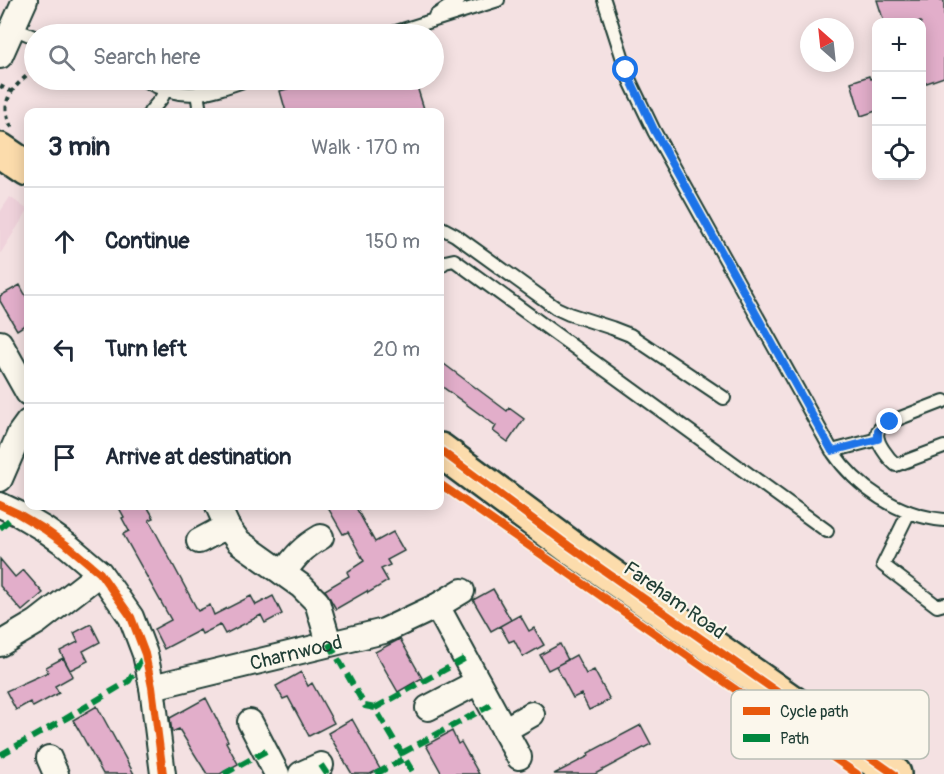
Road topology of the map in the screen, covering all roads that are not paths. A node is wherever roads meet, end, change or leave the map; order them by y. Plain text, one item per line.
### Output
1 (25, 0) edge
2 (459, 0) edge
3 (498, 0) edge
4 (604, 0) edge
5 (24, 24) edge
6 (421, 24) edge
7 (425, 24) edge
8 (24, 33) edge
9 (0, 56) edge
10 (212, 90) edge
11 (165, 91) joint
12 (196, 93) junction
13 (153, 108) edge
14 (199, 108) edge
15 (7, 140) edge
16 (24, 163) edge
17 (444, 229) edge
18 (444, 263) edge
19 (3, 357) edge
20 (24, 387) edge
21 (724, 398) dead end
22 (944, 401) edge
23 (24, 428) edge
24 (878, 439) junction
25 (944, 447) edge
26 (832, 451) junction
27 (444, 453) edge
28 (0, 479) edge
29 (0, 506) edge
30 (909, 512) junction
31 (223, 516) edge
32 (944, 520) edge
33 (827, 531) dead end
34 (321, 537) dead end
35 (199, 541) dead end
36 (100, 573) junction
37 (283, 573) junction
38 (462, 591) dead end
39 (944, 604) edge
40 (437, 606) junction
41 (329, 643) junction
42 (0, 644) edge
43 (478, 682) junction
44 (152, 687) junction
45 (774, 690) edge
46 (428, 708) dead end
47 (532, 714) dead end
48 (250, 722) dead end
49 (504, 730) junction
50 (519, 757) dead end
51 (873, 759) edge
52 (163, 774) edge
53 (278, 774) edge
54 (894, 774) edge

1 - 5 street
2 - 6 lane
3 - 7 lane
4 - 26 lane
8 - 9 street
10 - 12 lane
11 - 12 lane
11 - 13 lane
12 - 14 lane
15 - 16 main road
17 - 21 lane
18 - 33 lane
19 - 20 street
22 - 24 lane
23 - 28 street
24 - 25 lane
24 - 26 lane
26 - 30 lane
27 - 45 main road, Fareham Road
29 - 36 street
30 - 32 lane
30 - 39 lane
31 - 35 street
31 - 37 street
34 - 37 street
36 - 42 street
36 - 44 street
37 - 41 street
38 - 40 street, Charnwood
40 - 41 street, Charnwood
40 - 43 street
41 - 44 street, Charnwood
43 - 46 street
43 - 49 street
44 - 52 street
47 - 49 street
48 - 53 street
49 - 50 street
51 - 54 main road, Fareham Road

